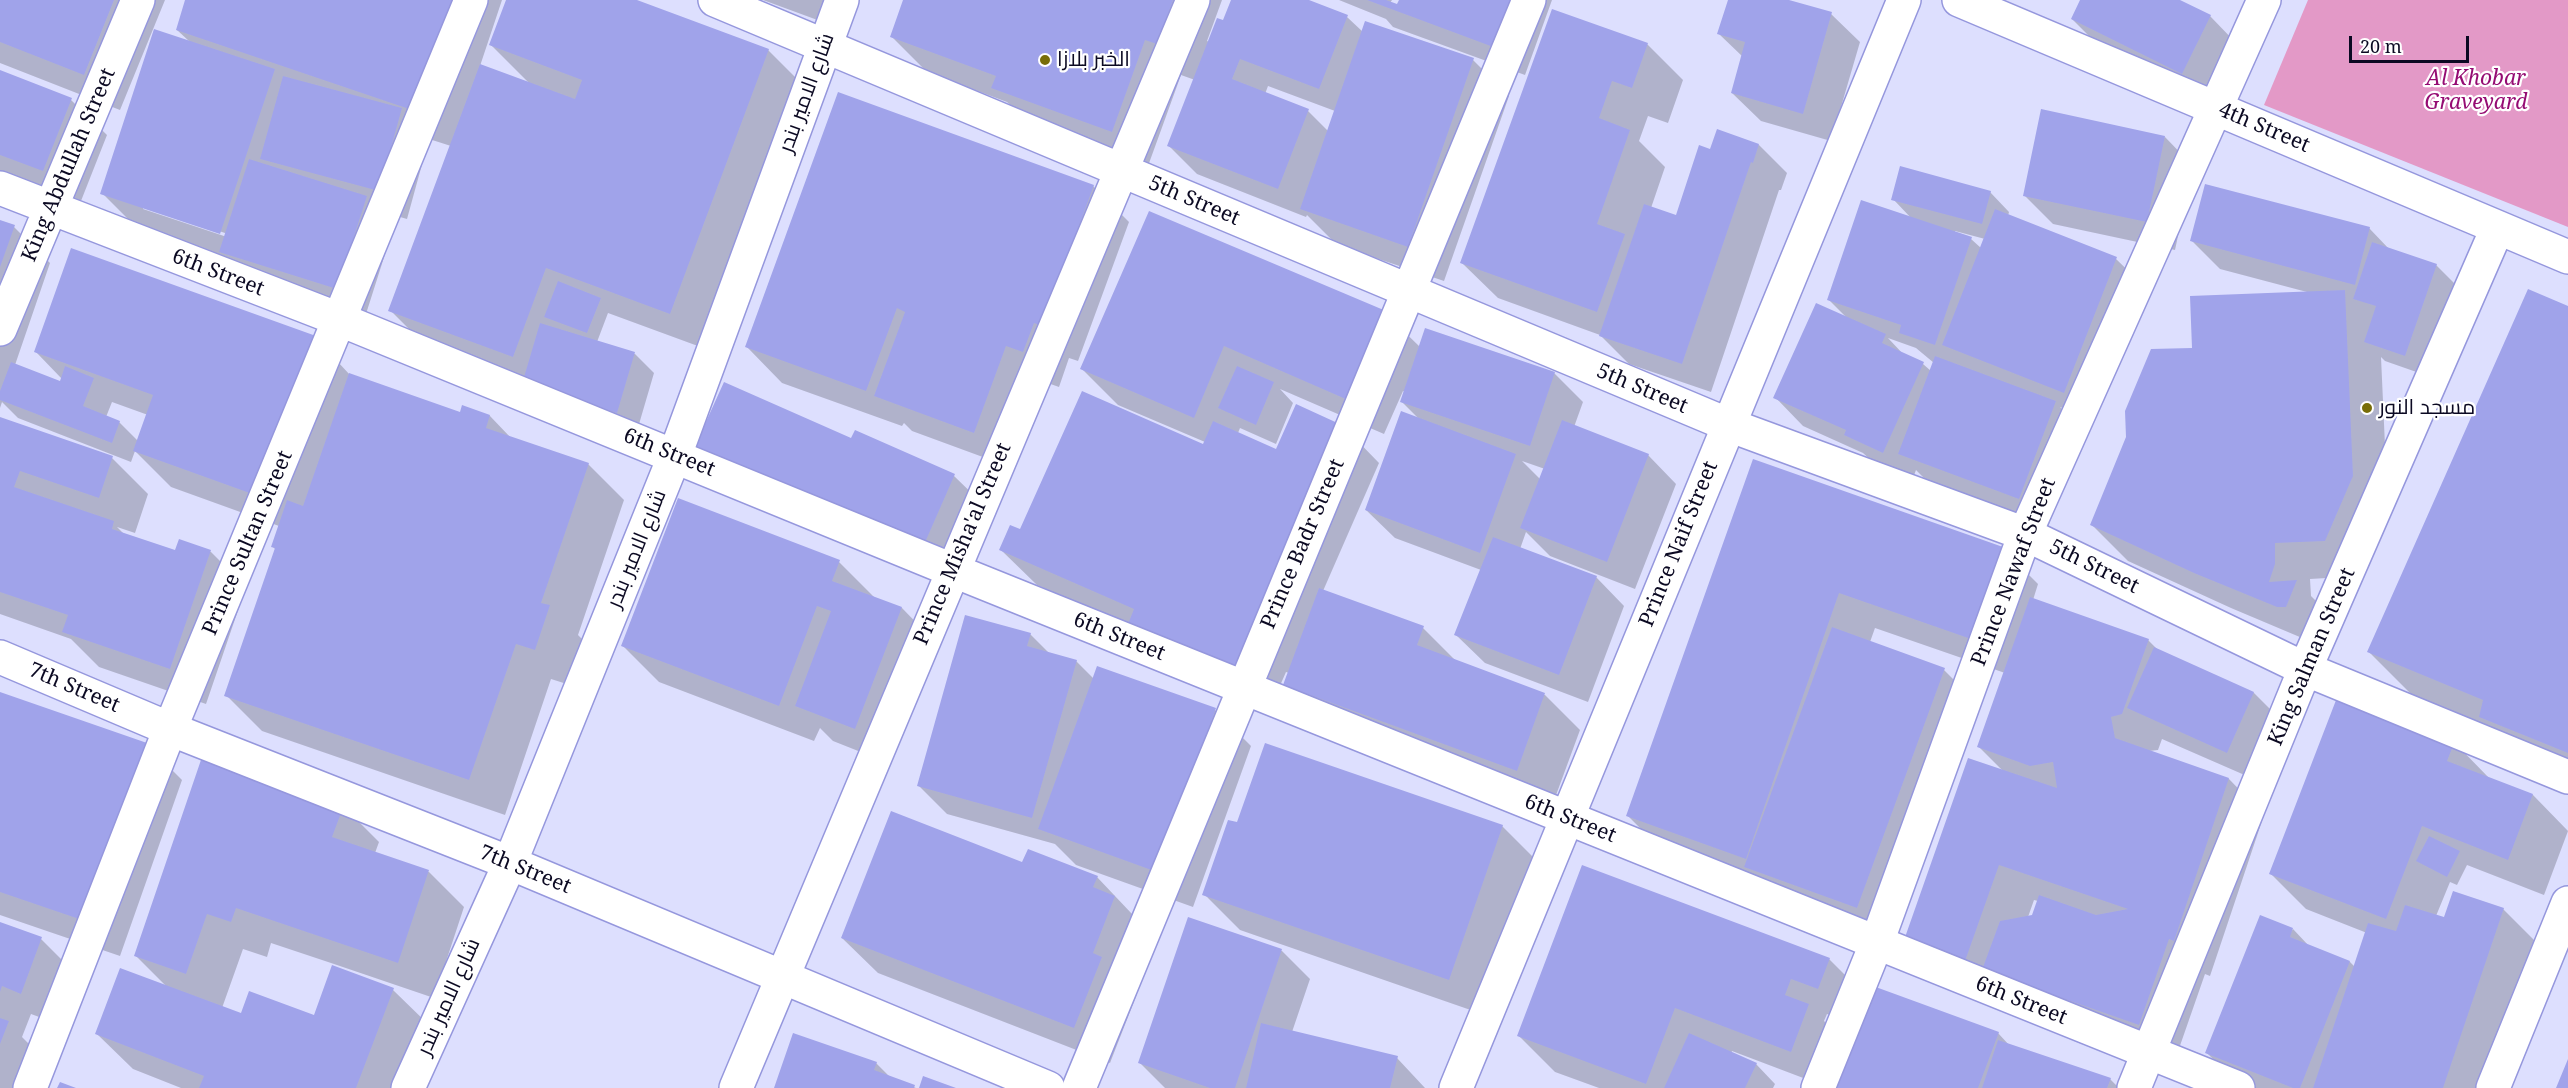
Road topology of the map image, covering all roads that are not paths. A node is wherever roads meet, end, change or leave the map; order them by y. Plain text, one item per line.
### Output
1 (138, 0) edge
2 (471, 0) edge
3 (715, 0) edge
4 (842, 0) edge
5 (1193, 0) edge
6 (1529, 0) edge
7 (1904, 0) edge
8 (1959, 0) edge
9 (2264, 0) edge
10 (824, 45) junction
11 (2218, 107) junction
12 (1121, 170) junction
13 (0, 188) edge
14 (50, 209) junction
15 (2497, 229) junction
16 (2568, 257) edge
17 (1408, 291) junction
18 (341, 320) junction
19 (0, 330) edge
20 (1728, 425) junction
21 (675, 455) junction
22 (2025, 534) junction
23 (952, 570) junction
24 (0, 657) edge
25 (2306, 669) junction
26 (1244, 687) junction
27 (170, 729) junction
28 (2568, 777) edge
29 (1566, 817) junction
30 (510, 863) junction
31 (2568, 903) edge
32 (1877, 942) junction
33 (782, 977) junction
34 (2150, 1053) junction
35 (30, 1088) edge
36 (408, 1088) edge
37 (736, 1088) edge
38 (1048, 1088) edge
39 (1079, 1088) edge
40 (1456, 1088) edge
41 (1818, 1088) edge
42 (2134, 1088) edge
43 (2238, 1088) edge
44 (2493, 1088) edge

1 - 14 street, King Abdullah Street
2 - 18 street, Prince Sultan Street
3 - 10 street, 5th Street
4 - 10 street, شارع الامير بندر
5 - 12 street, Prince Misha'al Street
6 - 17 street, Prince Badr Street
7 - 20 street, Prince Naif Street
8 - 11 street, 4th Street
9 - 11 street, Prince Nawaf Street
10 - 12 street, 5th Street
10 - 21 street, شارع الامير بندر
11 - 15 street, 4th Street
11 - 22 street, Prince Nawaf Street
12 - 17 street, 5th Street
12 - 23 street, Prince Misha'al Street
13 - 14 street, 6th Street
14 - 18 street, 6th Street
14 - 19 street, King Abdullah Street
15 - 16 street, 4th Street
15 - 25 street, King Salman Street
17 - 20 street, 5th Street
17 - 26 street, Prince Badr Street
18 - 21 street, 6th Street
18 - 27 street, Prince Sultan Street
20 - 22 street, 5th Street
20 - 29 street, Prince Naif Street
21 - 23 street, 6th Street
21 - 30 street, شارع الامير بندر
22 - 25 street, 5th Street
22 - 32 street, Prince Nawaf Street
23 - 26 street, 6th Street
23 - 33 street, Prince Misha'al Street
24 - 27 street, 7th Street
25 - 28 street, 5th Street
25 - 34 street, King Salman Street
26 - 29 street, 6th Street
26 - 39 street, Prince Badr Street
27 - 30 street, 7th Street
27 - 35 street, Prince Sultan Street
29 - 32 street, 6th Street
29 - 40 street, Prince Naif Street
30 - 33 street, 7th Street
30 - 36 street, شارع الامير بندر
31 - 44 street
32 - 34 street, 6th Street
32 - 41 street, Prince Nawaf Street
33 - 37 street, Prince Misha'al Street
33 - 38 street, 7th Street
34 - 42 street, King Salman Street
34 - 43 street, 6th Street

